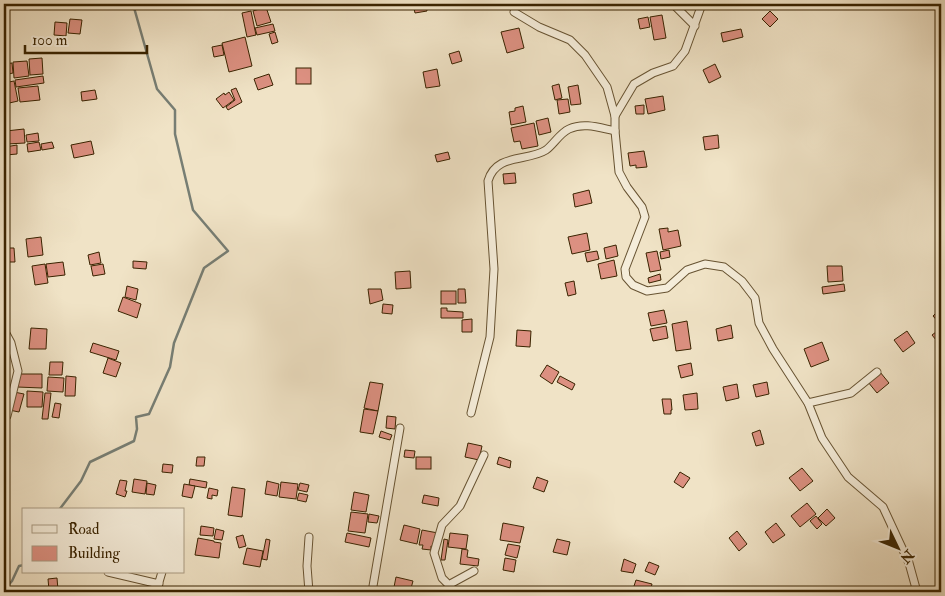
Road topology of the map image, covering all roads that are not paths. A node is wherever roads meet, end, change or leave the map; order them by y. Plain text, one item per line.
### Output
1 (672, 4) edge
2 (702, 4) edge
3 (514, 12) dead end
4 (695, 26) junction
5 (615, 116) junction
6 (615, 131) junction
7 (4, 330) edge
8 (877, 372) dead end
9 (808, 403) junction
10 (471, 413) dead end
11 (4, 420) edge
12 (400, 428) dead end
13 (484, 455) dead end
14 (310, 537) dead end
15 (474, 571) dead end
16 (116, 574) edge
17 (162, 574) edge
18 (159, 584) junction
19 (449, 589) edge
20 (156, 592) edge
21 (309, 592) edge
22 (372, 592) edge
23 (917, 592) edge

1 - 4 street
2 - 4 street
3 - 5 street
4 - 5 street
5 - 6 street
6 - 9 street
6 - 10 street
7 - 11 street
8 - 9 street
9 - 23 street
12 - 22 street
13 - 19 street
14 - 21 street
15 - 19 street
16 - 18 street
17 - 18 street
18 - 20 street

